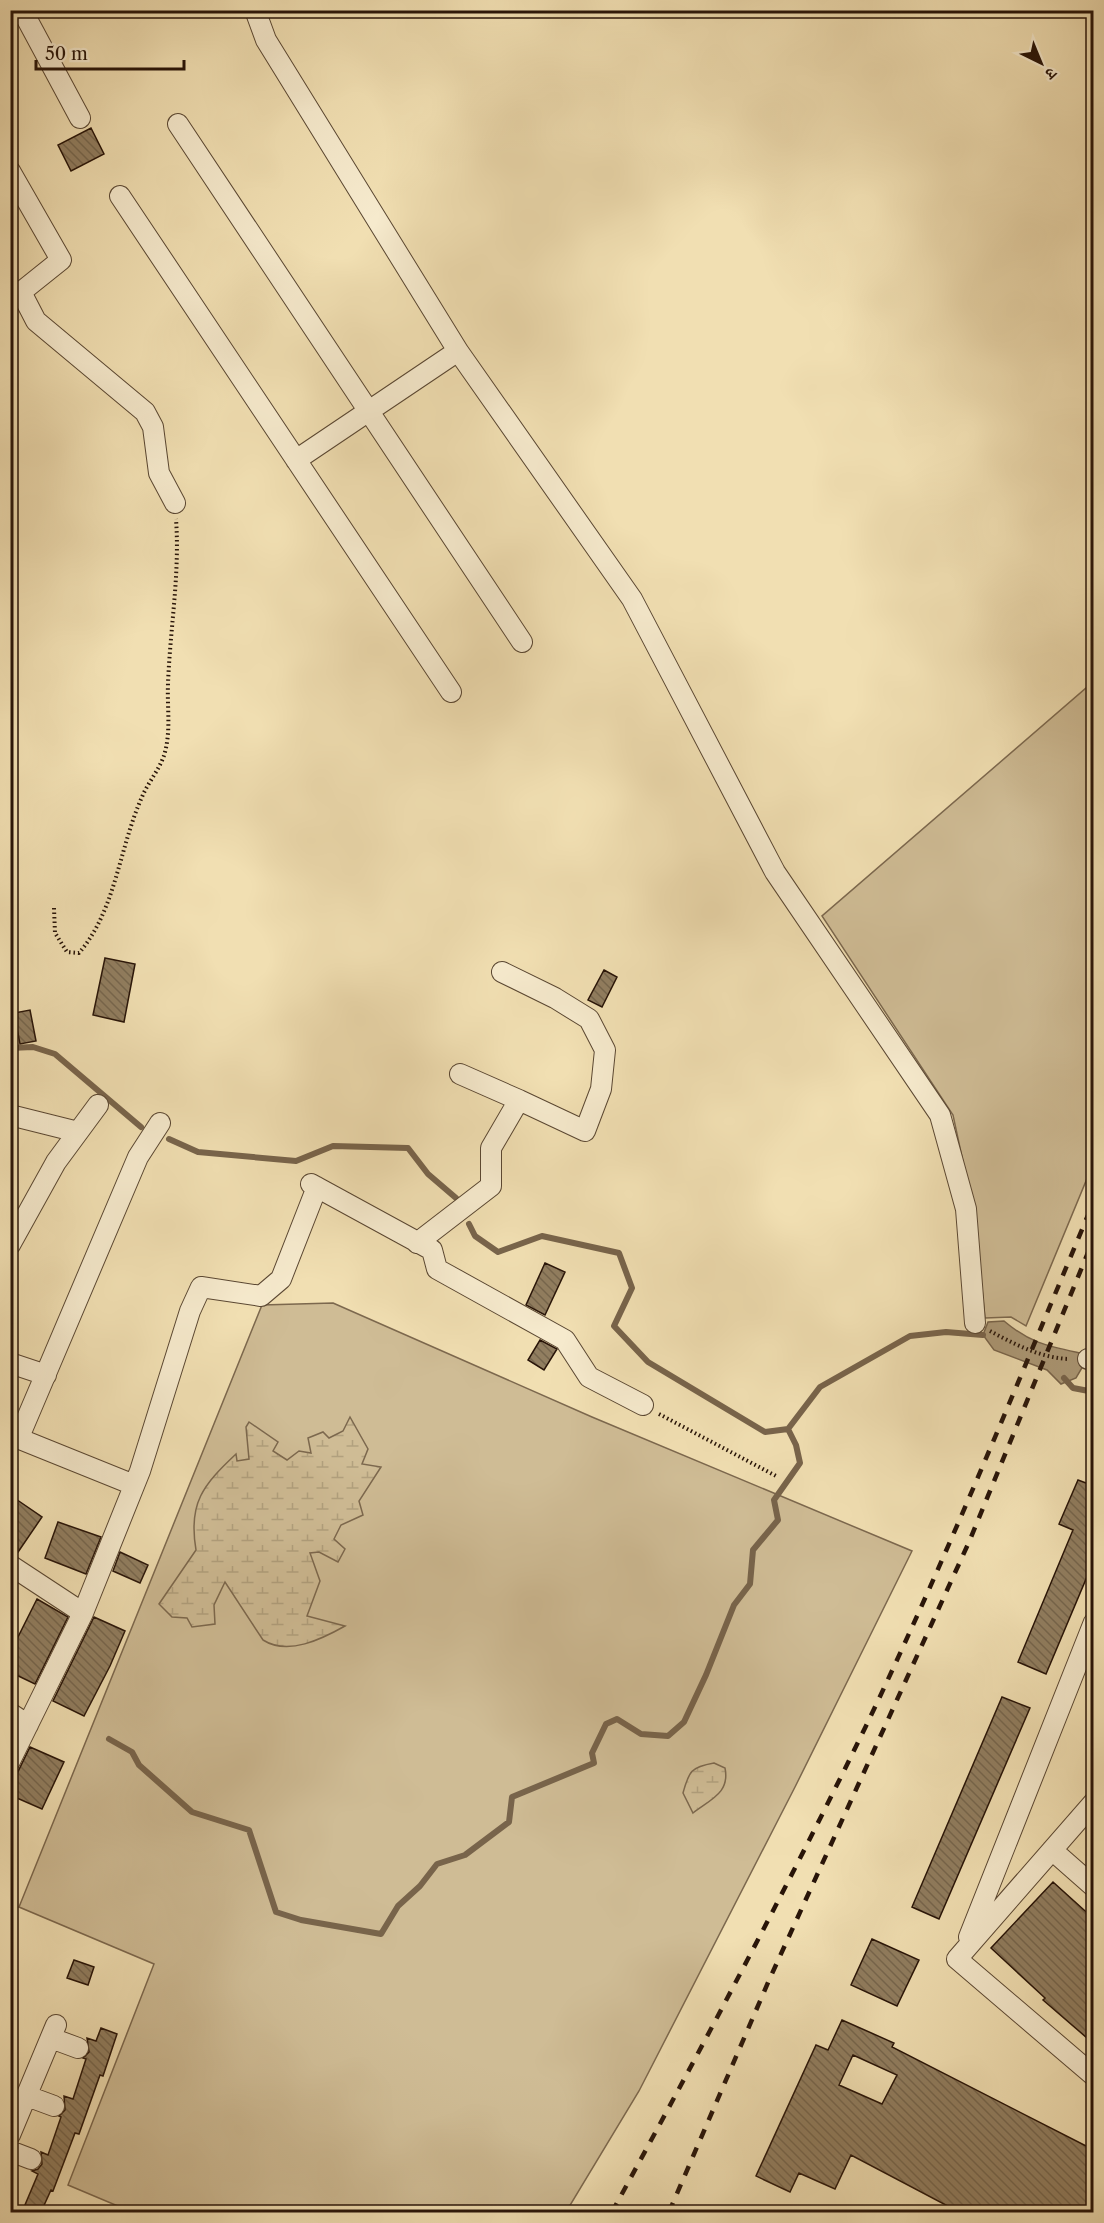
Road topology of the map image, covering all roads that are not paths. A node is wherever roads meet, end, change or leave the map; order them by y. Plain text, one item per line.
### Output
1 (22, 10) edge
2 (255, 10) edge
3 (80, 118) dead end
4 (178, 124) dead end
5 (10, 171) edge
6 (120, 196) dead end
7 (458, 351) junction
8 (369, 411) junction
9 (296, 460) junction
10 (175, 503) road end
11 (522, 642) dead end
12 (452, 692) dead end
13 (502, 972) dead end
14 (460, 1074) dead end
15 (519, 1100) junction
16 (98, 1105) dead end
17 (10, 1115) edge
18 (160, 1123) dead end
19 (78, 1132) junction
20 (12, 1239) edge
21 (417, 1243) junction
22 (975, 1323) road end
23 (10, 1363) edge
24 (46, 1375) junction
25 (643, 1405) road end
26 (15, 1436) edge
27 (134, 1485) junction
28 (10, 1565) edge
29 (83, 1614) junction
30 (1094, 1622) edge
31 (10, 1713) edge
32 (28, 1725) junction
33 (10, 1761) edge
34 (1094, 1802) edge
35 (1052, 1850) junction
36 (1094, 1887) edge
37 (964, 1951) junction
38 (78, 2048) dead end
39 (1094, 2076) edge
40 (27, 2096) junction
41 (54, 2106) dead end
42 (12, 2124) edge
43 (10, 2151) edge
44 (31, 2159) dead end

1 - 3 street
2 - 7 street
4 - 8 street
5 - 10 street
6 - 9 street
7 - 8 street
7 - 22 street
8 - 9 street
8 - 11 street
9 - 12 street
13 - 15 street
14 - 15 street
15 - 21 street
16 - 19 street
17 - 19 street
18 - 24 street
19 - 20 street
21 - 25 street
21 - 27 street
23 - 24 street
24 - 26 street
26 - 27 street
27 - 29 street
28 - 29 street
29 - 32 street
30 - 37 street
31 - 32 street
32 - 33 street
34 - 35 street
35 - 36 street
35 - 37 street
37 - 39 street
38 - 40 street
40 - 41 street
40 - 42 street
43 - 44 street

